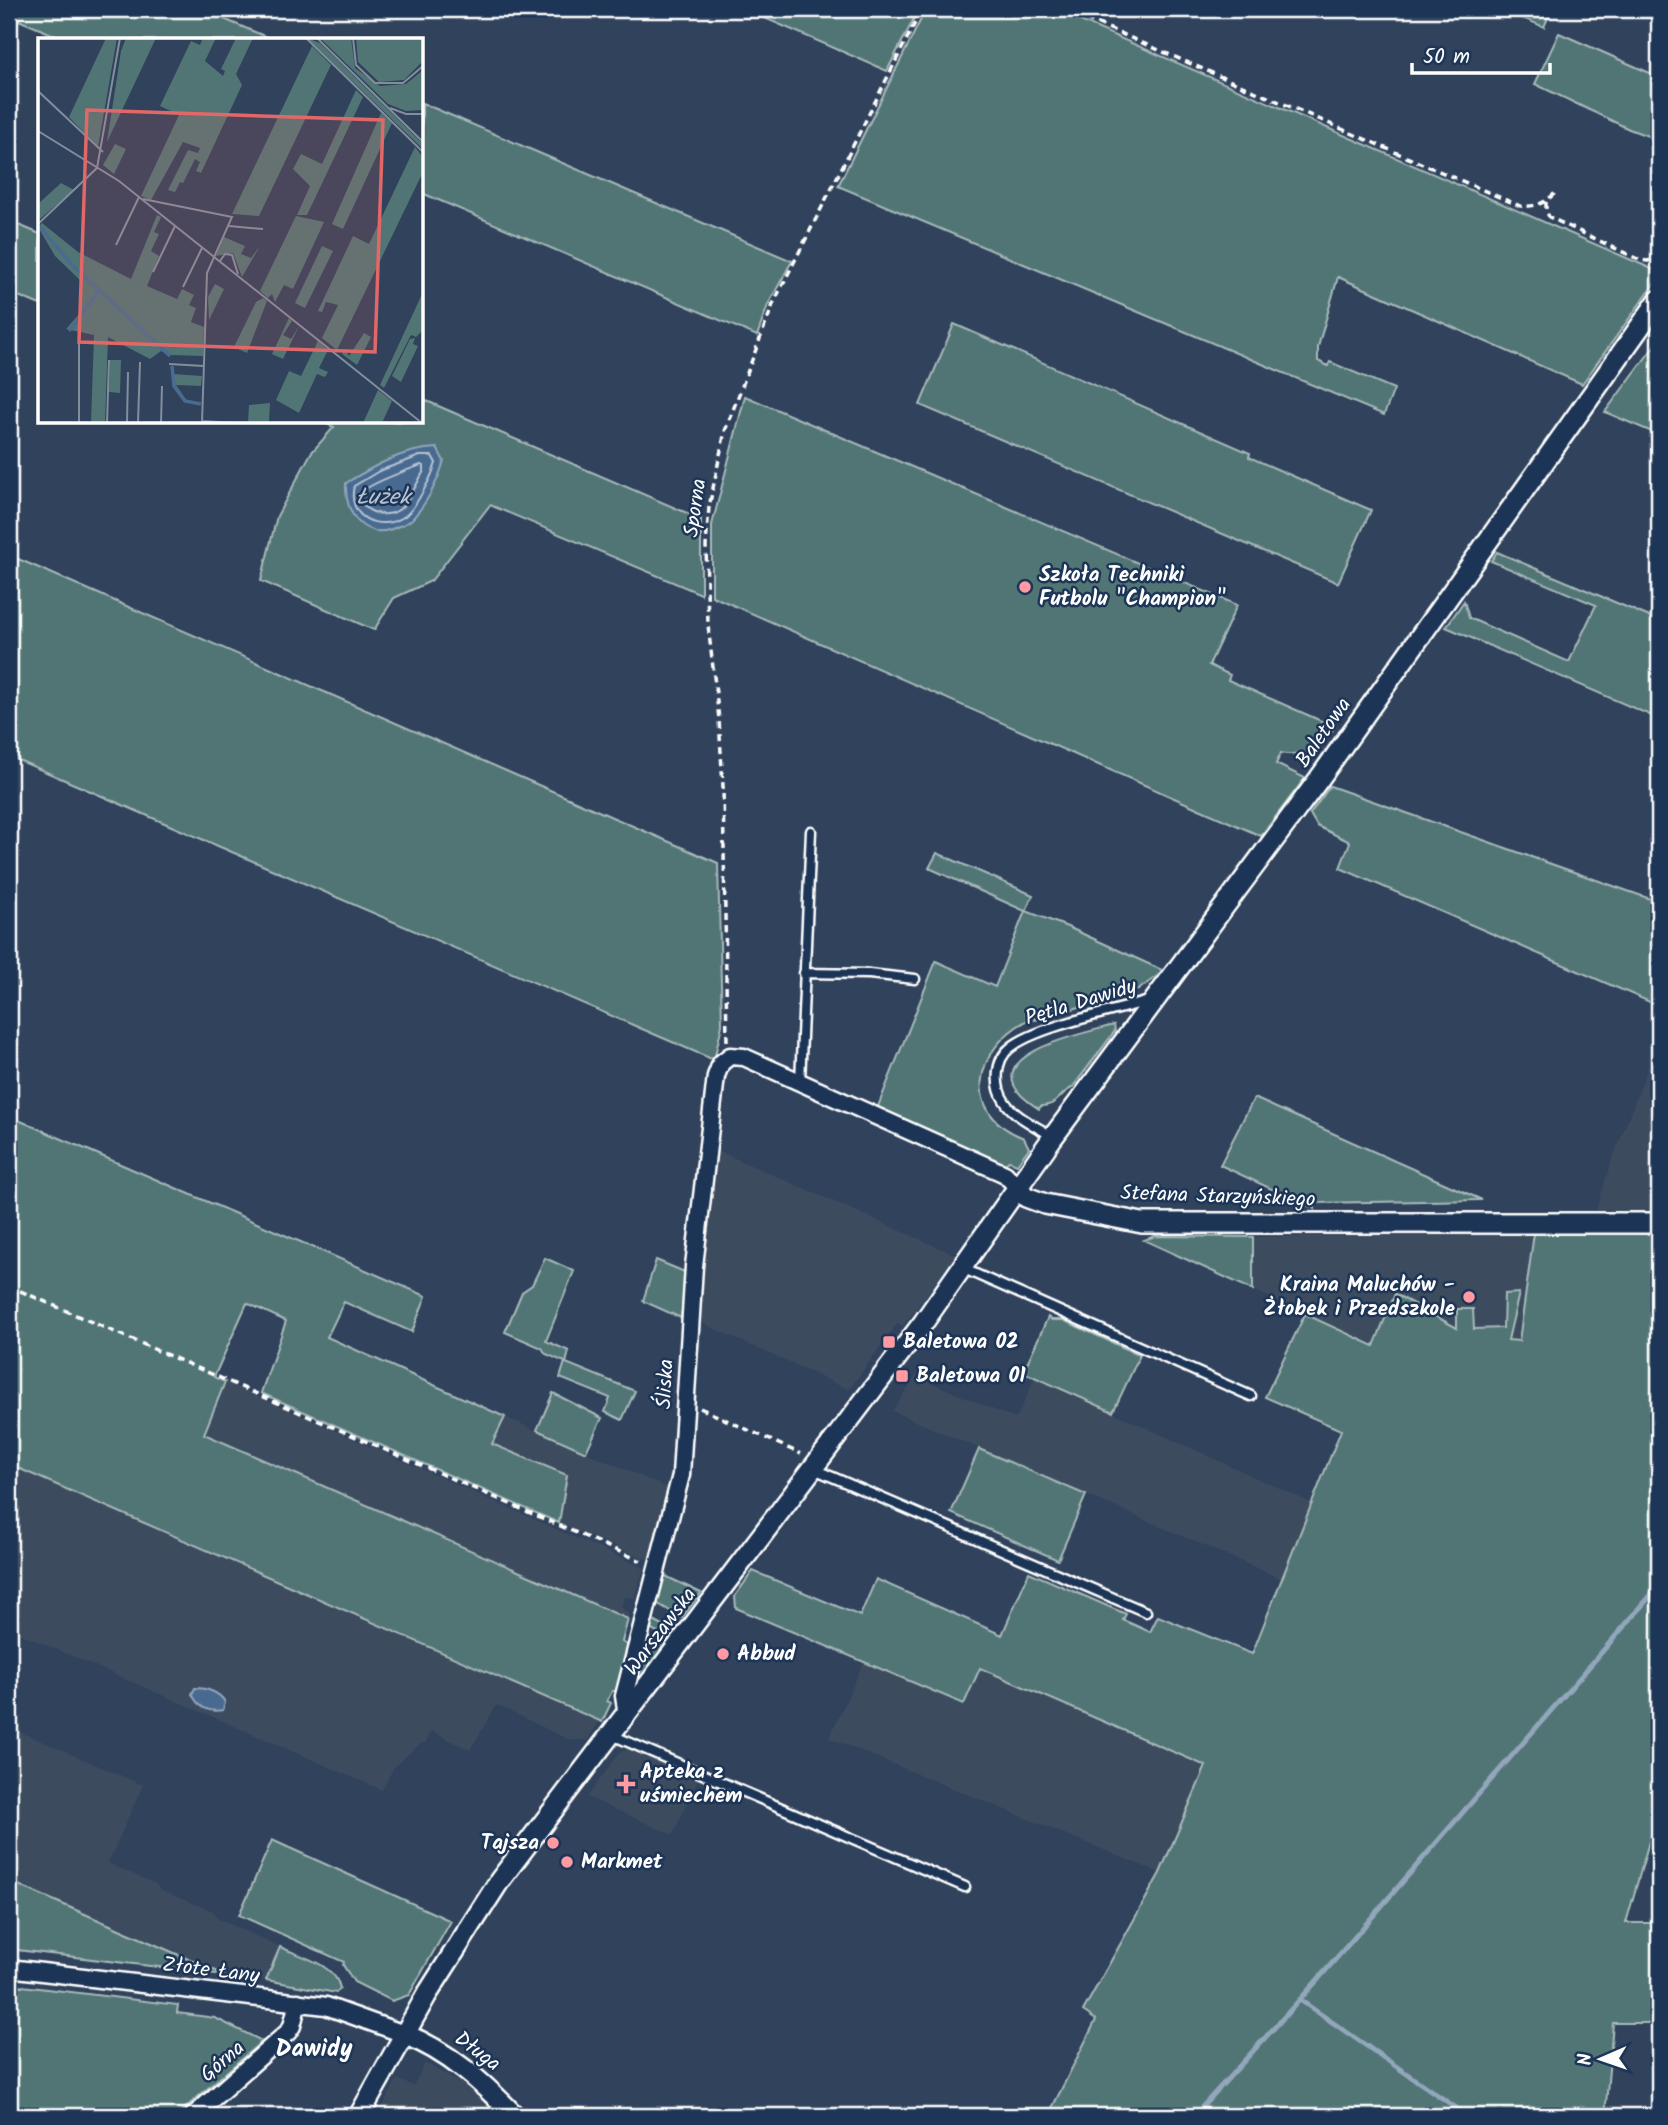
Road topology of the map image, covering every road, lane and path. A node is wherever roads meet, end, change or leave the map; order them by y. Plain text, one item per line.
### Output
1 (922, 9) edge
2 (1064, 9) edge
3 (1643, 9) edge
4 (1659, 19) edge
5 (1555, 193) dead end
6 (1546, 202) junction
7 (1659, 257) edge
8 (1659, 300) edge
9 (811, 831) dead end
10 (804, 973) junction
11 (915, 979) dead end
12 (1158, 998) junction
13 (730, 1056) junction
14 (800, 1082) junction
15 (1053, 1138) junction
16 (1018, 1188) junction
17 (1659, 1223) edge
18 (962, 1268) junction
19 (9, 1286) edge
20 (1251, 1396) dead end
21 (686, 1401) junction
22 (816, 1465) junction
23 (656, 1568) junction
24 (1146, 1612) dead end
25 (628, 1714) junction
26 (612, 1735) junction
27 (965, 1886) dead end
28 (9, 1968) edge
29 (298, 2002) junction
30 (404, 2034) junction
31 (193, 2116) edge
32 (359, 2116) edge
33 (515, 2116) edge

1 - 13 path, Sporna
2 - 6 path
3 - 4 path
5 - 6 path
6 - 7 path
8 - 12 street, Baletowa
9 - 10 lane
10 - 11 lane
10 - 14 lane
12 - 15 street, Baletowa
12 - 15 lane, Pętla Dawidy
13 - 14 street, Stefana Starzyńskiego
13 - 21 street, Śliska
14 - 16 street, Stefana Starzyńskiego
15 - 16 street, Baletowa
16 - 17 street, Stefana Starzyńskiego
16 - 18 street, Warszawska
18 - 20 lane
18 - 22 street, Warszawska
19 - 23 path
21 - 22 path
21 - 23 street, Śliska
22 - 24 lane
22 - 25 street, Warszawska
23 - 25 street, Śliska
25 - 26 street, Warszawska
26 - 27 lane
26 - 30 street, Warszawska
28 - 29 street, Złote Łany
29 - 30 street, Złote Łany
29 - 31 street, Górna
30 - 32 street, Warszawska
30 - 33 street, Długa

